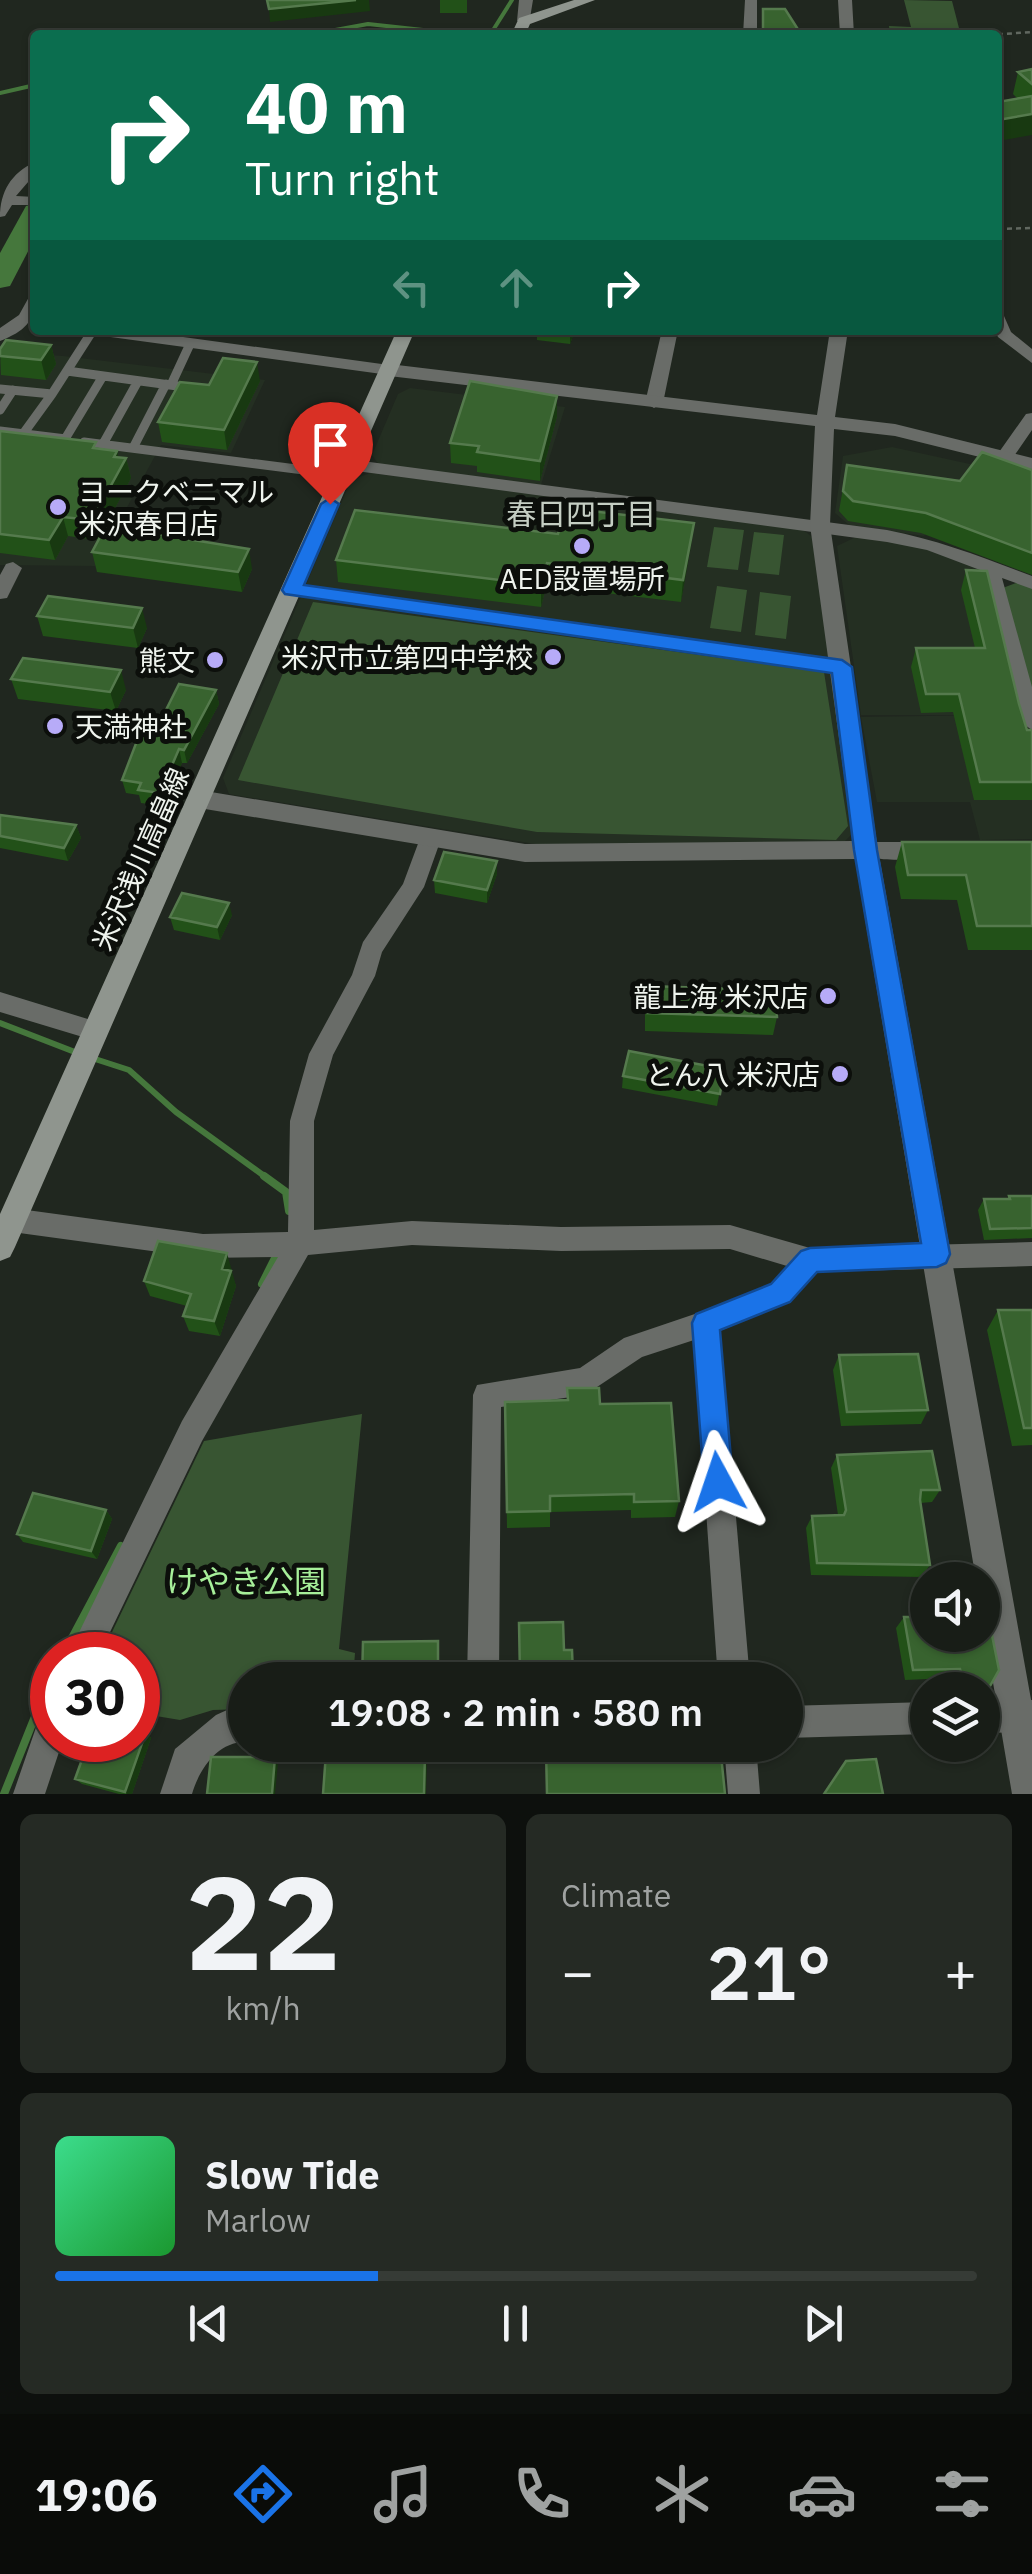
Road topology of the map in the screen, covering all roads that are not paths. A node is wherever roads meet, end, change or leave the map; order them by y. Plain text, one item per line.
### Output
1 (526, 0) edge
2 (588, 0) edge
3 (751, 0) edge
4 (846, 0) edge
5 (521, 28) edge
6 (750, 30) edge
7 (847, 30) edge
8 (30, 172) edge
9 (30, 201) edge
10 (2, 207) edge
11 (0, 315) edge
12 (30, 319) edge
13 (1002, 329) edge
14 (91, 335) edge
15 (404, 335) edge
16 (669, 335) edge
17 (838, 335) edge
18 (0, 336) edge
19 (174, 336) edge
20 (190, 344) junction
21 (1032, 358) edge
22 (389, 370) junction
23 (67, 372) junction
24 (103, 376) junction
25 (138, 381) junction
26 (168, 385) junction
27 (198, 388) edge
28 (0, 389) edge
29 (13, 390) junction
30 (52, 394) junction
31 (654, 403) junction
32 (0, 410) edge
33 (1032, 418) edge
34 (825, 422) junction
35 (0, 430) edge
36 (24, 434) junction
37 (64, 439) junction
38 (104, 444) junction
39 (133, 448) junction
40 (1006, 455) junction
41 (1032, 464) edge
42 (345, 470) junction
43 (820, 525) junction
44 (988, 564) junction
45 (13, 568) dead end
46 (1032, 583) edge
47 (292, 590) junction
48 (0, 593) edge
49 (842, 667) junction
50 (1032, 723) edge
51 (199, 799) junction
52 (430, 838) junction
53 (866, 850) junction
54 (958, 850) edge
55 (0, 1002) edge
56 (96, 1031) junction
57 (9, 1212) edge
58 (297, 1243) junction
59 (0, 1247) edge
60 (937, 1254) junction
61 (1032, 1254) edge
62 (810, 1260) junction
63 (706, 1323) junction
64 (94, 1632) edge
65 (483, 1662) edge
66 (733, 1662) edge
67 (1024, 1716) edge
68 (910, 1719) edge
69 (803, 1721) edge
70 (228, 1726) edge
71 (39, 1762) edge
72 (741, 1762) edge
73 (28, 1794) edge
74 (176, 1794) edge
75 (744, 1794) edge
76 (1030, 1794) edge

1 - 5 street
2 - 5 main road
3 - 6 street
4 - 7 street
8 - 10 street
9 - 10 street
11 - 12 street
12 - 18 street
13 - 21 street
14 - 23 lane
15 - 22 main road, 米沢浅川高畠線
16 - 31 street
17 - 34 street
19 - 20 street
20 - 22 street
20 - 26 lane
22 - 31 street
22 - 42 main road, 米沢浅川高畠線
23 - 24 lane
23 - 30 lane
24 - 25 lane
24 - 37 lane
25 - 26 lane
25 - 38 lane
26 - 27 lane
26 - 39 lane
28 - 29 lane
29 - 30 lane
29 - 32 lane
30 - 36 lane
31 - 34 street
33 - 40 street
34 - 40 street
34 - 43 street
35 - 36 lane
36 - 37 lane
37 - 38 lane
38 - 39 lane
39 - 42 lane
40 - 41 street
42 - 43 street
42 - 47 main road, 米沢浅川高畠線
43 - 44 street
43 - 49 street
44 - 46 street
44 - 50 street
45 - 48 street
47 - 49 lane
47 - 51 main road, 米沢浅川高畠線
49 - 53 street
51 - 52 street
51 - 56 main road, 米沢浅川高畠線
52 - 53 street
52 - 58 street
53 - 54 street
53 - 60 street
55 - 56 street
56 - 57 main road, 米沢浅川高畠線
57 - 58 street
57 - 59 main road, 米沢浅川高畠線
58 - 62 street
58 - 64 street
60 - 61 street
60 - 62 street
60 - 67 street
62 - 63 street
63 - 65 street
63 - 66 street
67 - 76 street
68 - 69 street
70 - 74 street
71 - 73 street
72 - 75 street

